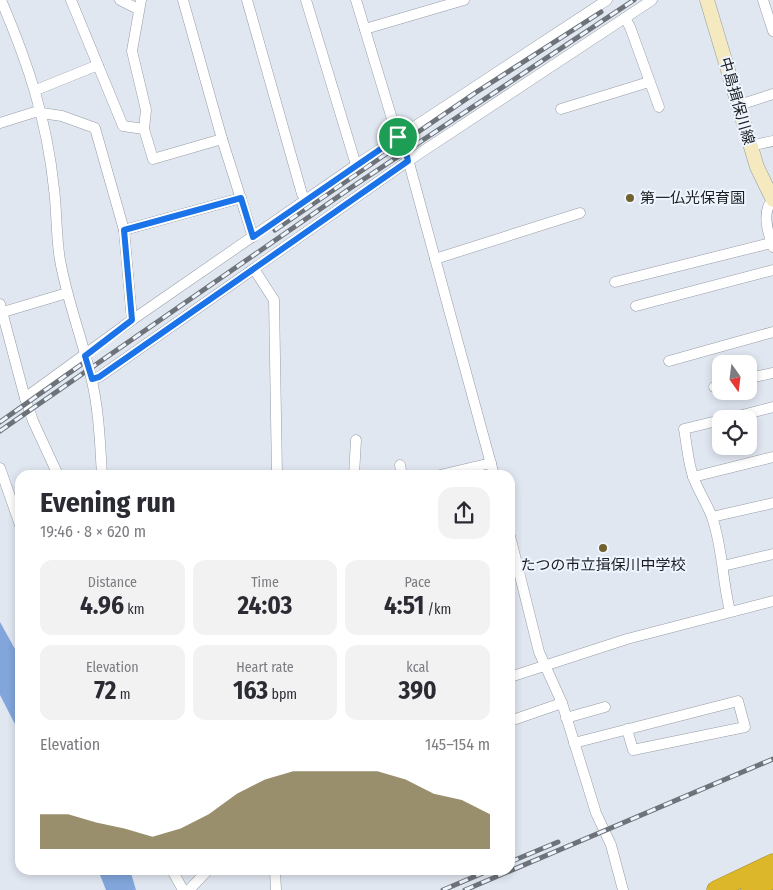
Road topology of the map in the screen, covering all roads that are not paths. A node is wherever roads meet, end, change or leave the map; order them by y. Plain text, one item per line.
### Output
1 (3, 0) edge
2 (71, 0) edge
3 (120, 0) edge
4 (183, 0) edge
5 (247, 0) edge
6 (306, 0) edge
7 (356, 0) edge
8 (464, 0) edge
9 (607, 0) edge
10 (652, 0) edge
11 (707, 0) edge
12 (762, 0) edge
13 (139, 4) edge
14 (624, 18) junction
15 (365, 28) junction
16 (773, 31) edge
17 (98, 65) junction
18 (649, 82) junction
19 (36, 90) junction
20 (773, 94) edge
21 (738, 105) junction
22 (659, 107) dead end
23 (561, 109) dead end
24 (42, 114) junction
25 (0, 123) edge
26 (144, 129) junction
27 (398, 137) junction
28 (222, 139) junction
29 (773, 141) edge
30 (750, 146) junction
31 (408, 161) junction
32 (356, 166) junction
33 (241, 198) junction
34 (306, 200) junction
35 (773, 200) edge
36 (580, 214) dead end
37 (124, 230) junction
38 (253, 237) junction
39 (772, 245) edge
40 (434, 259) junction
41 (254, 269) junction
42 (773, 270) edge
43 (615, 282) dead end
44 (67, 293) junction
45 (636, 306) dead end
46 (1, 310) edge
47 (132, 320) junction
48 (773, 332) edge
49 (85, 356) junction
50 (669, 361) dead end
51 (773, 372) edge
52 (758, 376) edge
53 (92, 379) junction
54 (25, 398) junction
55 (773, 407) edge
56 (757, 411) edge
57 (712, 422) edge
58 (356, 440) dead end
59 (773, 457) edge
60 (490, 463) junction
61 (0, 468) edge
62 (56, 470) edge
63 (102, 470) edge
64 (277, 470) edge
65 (354, 470) edge
66 (461, 470) edge
67 (492, 470) edge
68 (693, 477) junction
69 (772, 503) edge
70 (15, 511) edge
71 (773, 514) edge
72 (712, 517) junction
73 (773, 554) edge
74 (723, 566) junction
75 (515, 572) edge
76 (773, 601) edge
77 (730, 612) junction
78 (544, 665) junction
79 (515, 674) edge
80 (562, 703) junction
81 (605, 707) dead end
82 (566, 718) junction
83 (515, 719) edge
84 (627, 729) junction
85 (574, 743) junction
86 (773, 863) edge
87 (175, 875) edge
88 (203, 875) edge
89 (275, 875) edge
90 (184, 890) edge
91 (189, 890) edge
92 (276, 890) edge
93 (623, 890) edge
94 (716, 890) edge

1 - 19 street
2 - 17 street
3 - 13 street
4 - 28 street
5 - 34 street
6 - 32 street
7 - 15 street
8 - 15 street
9 - 27 street
10 - 14 street
11 - 21 main road, 中島揖保川線
12 - 16 street
13 - 26 street
14 - 18 street
14 - 31 street
15 - 27 street
17 - 19 street
17 - 26 street
18 - 22 street
18 - 23 street
19 - 24 street
20 - 21 street
21 - 30 main road, 中島揖保川線
24 - 25 street
24 - 37 street
24 - 44 street
26 - 28 street
27 - 31 street
27 - 32 street
28 - 33 street
29 - 30 street
30 - 35 main road, 中島揖保川線
31 - 40 street
31 - 41 street
32 - 34 street
33 - 37 street
33 - 38 street
34 - 38 street
35 - 39 street
36 - 40 street
37 - 47 street
38 - 47 street
39 - 43 street
40 - 60 street
41 - 53 street
41 - 64 street
42 - 45 street
44 - 46 street
44 - 49 street
46 - 54 street
47 - 49 street
48 - 50 street
49 - 53 street
49 - 54 street
51 - 52 street
53 - 63 street
54 - 62 street
55 - 56 street
57 - 68 street
58 - 65 street
59 - 68 street
60 - 66 street
60 - 67 street
61 - 70 street
68 - 72 street
69 - 71 street
69 - 72 street
72 - 74 street
73 - 74 street
74 - 77 street
75 - 78 street
76 - 77 street
77 - 78 street
78 - 79 street
78 - 80 street
80 - 82 street
80 - 83 street
81 - 82 street
82 - 85 street
84 - 84 street
84 - 85 street
85 - 93 street
86 - 94 highway
87 - 90 street
88 - 91 street
89 - 92 street

